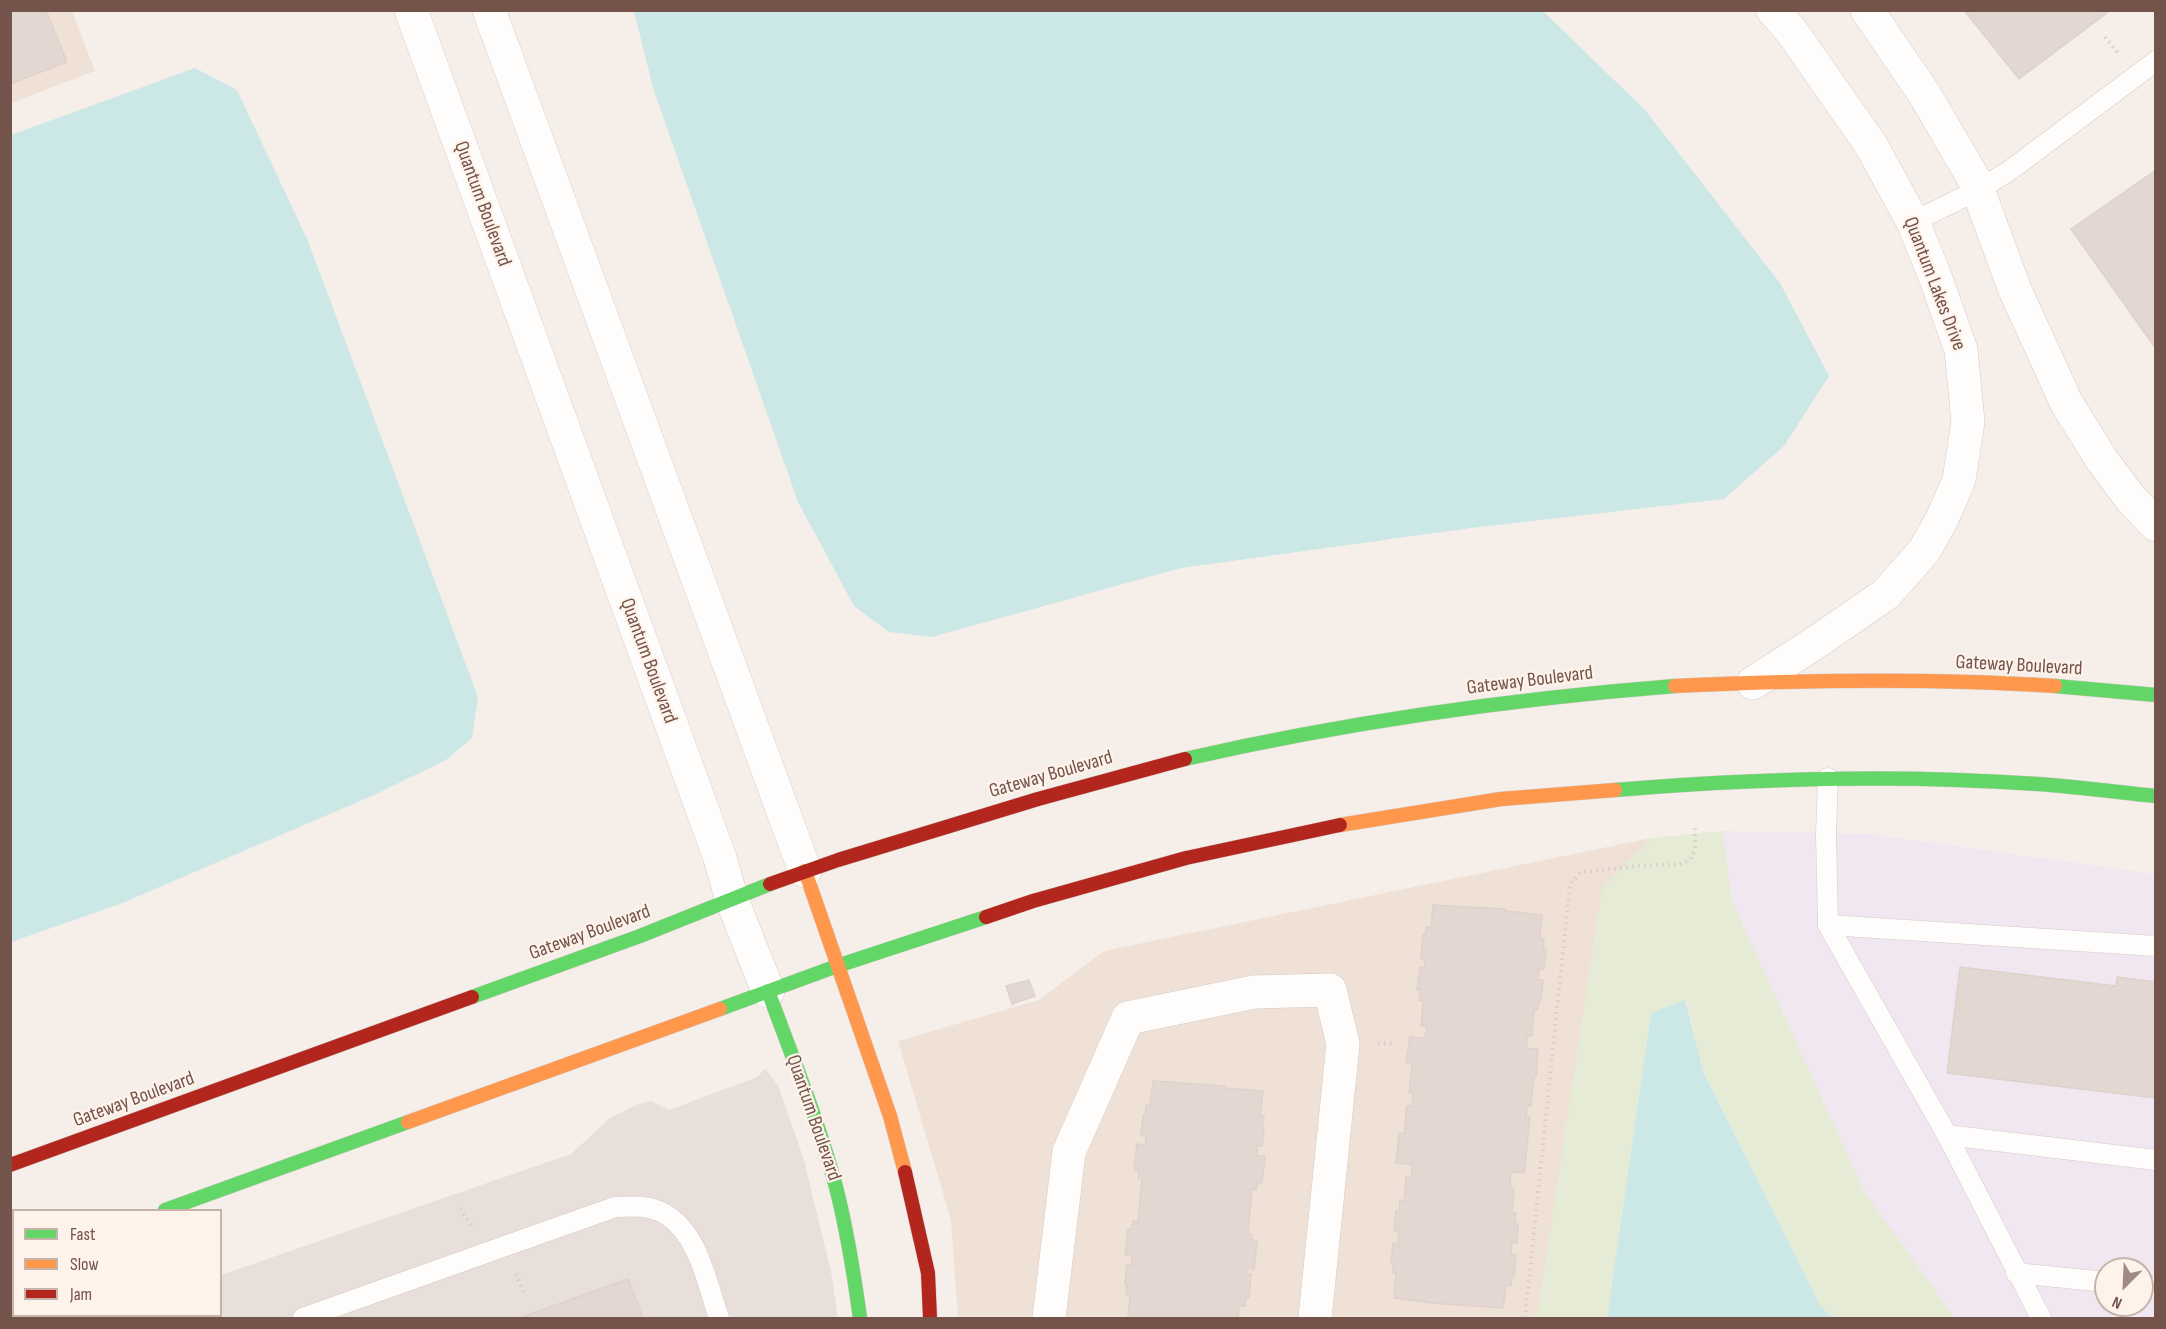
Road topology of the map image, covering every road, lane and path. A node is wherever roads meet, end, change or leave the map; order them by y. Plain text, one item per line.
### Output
1 (411, 10) edge
2 (489, 10) edge
3 (1773, 10) edge
4 (1867, 10) edge
5 (2105, 37) dead end
6 (2123, 59) dead end
7 (2156, 61) edge
8 (1978, 190) junction
9 (1913, 222) junction
10 (2156, 525) edge
11 (1753, 683) junction
12 (2156, 695) edge
13 (1828, 778) junction
14 (2156, 796) edge
15 (1695, 825) dead end
16 (805, 871) junction
17 (732, 900) junction
18 (1828, 925) junction
19 (2156, 946) edge
20 (837, 966) junction
21 (768, 992) junction
22 (1947, 1135) junction
23 (2156, 1160) edge
24 (10, 1165) edge
25 (168, 1209) edge
26 (2016, 1273) junction
27 (2094, 1281) edge
28 (303, 1318) edge
29 (719, 1318) edge
30 (860, 1318) edge
31 (930, 1318) edge
32 (1049, 1318) edge
33 (1315, 1318) edge
34 (1525, 1318) edge
35 (2041, 1318) edge

1 - 17 street, Quantum Boulevard
2 - 16 street
3 - 9 street, Quantum Lakes Drive
4 - 8 street
5 - 6 path
7 - 8 lane
8 - 9 lane
8 - 10 street
9 - 11 street, Quantum Lakes Drive
11 - 12 main road, Gateway Boulevard
11 - 16 main road, Gateway Boulevard
13 - 14 main road
13 - 18 lane
13 - 20 main road
15 - 34 path
16 - 17 main road, Gateway Boulevard
16 - 20 main road
17 - 21 street, Quantum Boulevard
17 - 24 main road, Gateway Boulevard
18 - 19 lane
18 - 22 lane
20 - 21 main road
20 - 31 main road
21 - 25 main road
21 - 30 main road, Quantum Boulevard
22 - 23 lane
22 - 26 lane
26 - 27 lane
26 - 35 lane
28 - 29 lane
32 - 33 street

